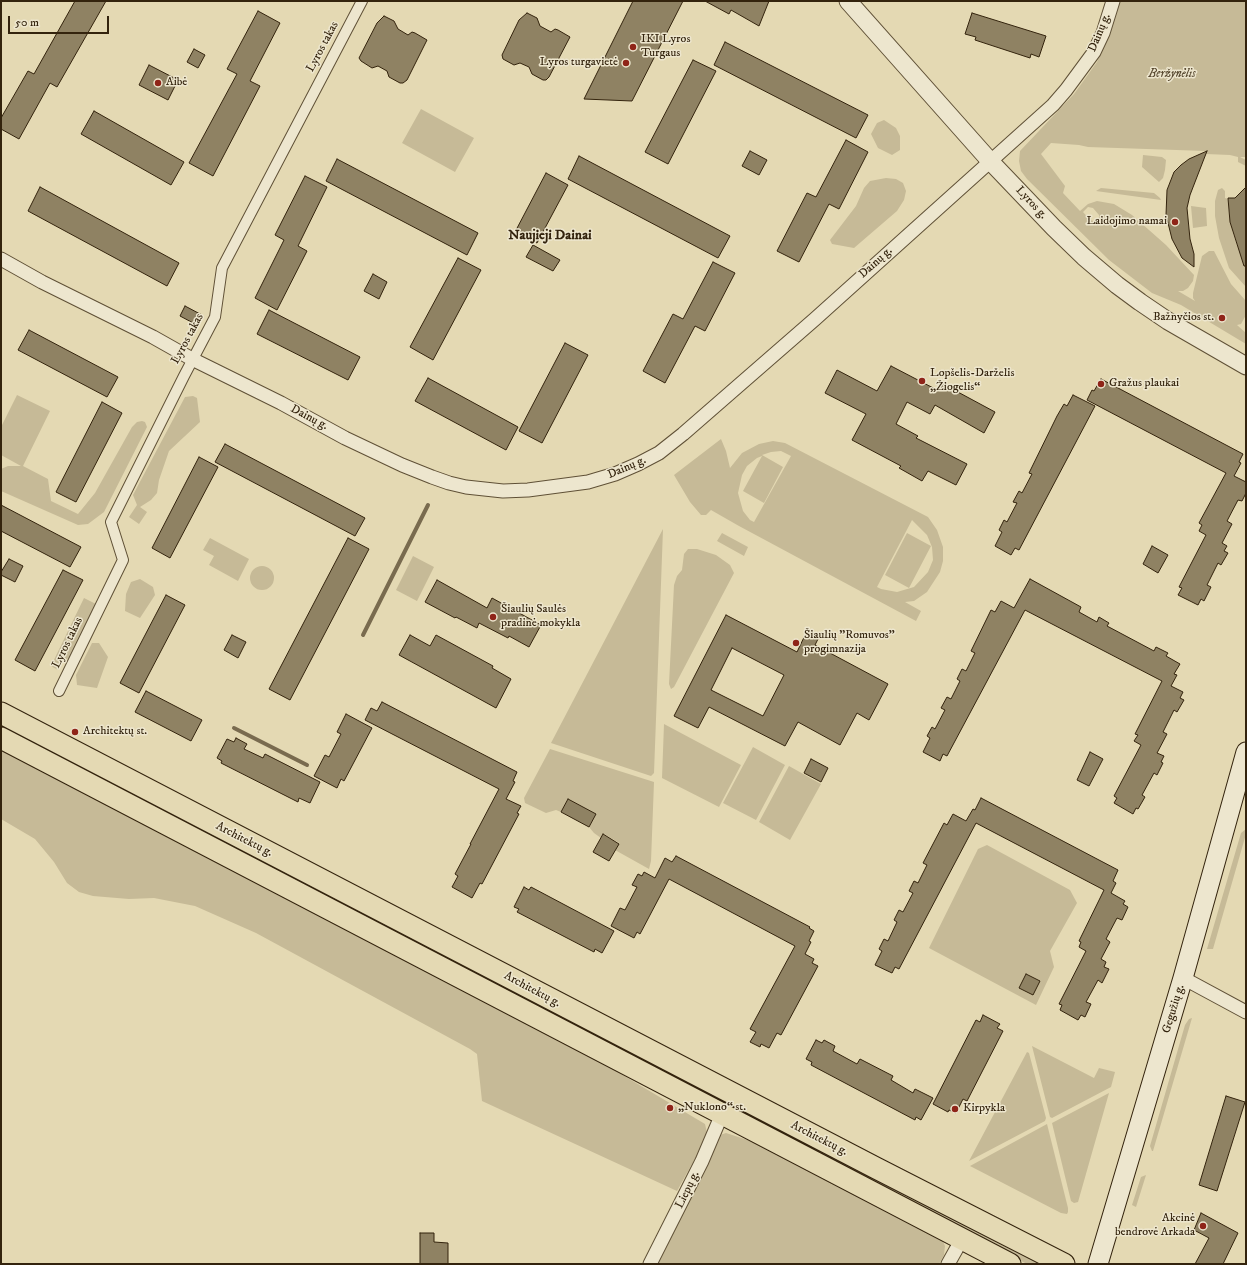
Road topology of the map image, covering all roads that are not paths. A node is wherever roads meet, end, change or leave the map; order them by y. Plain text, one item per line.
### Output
1 (362, 1) edge
2 (848, 1) edge
3 (1113, 1) edge
4 (990, 161) junction
5 (1, 259) edge
6 (192, 360) junction
7 (1246, 366) edge
8 (59, 691) dead end
9 (1, 713) edge
10 (1, 738) edge
11 (1246, 752) edge
12 (1183, 978) junction
13 (528, 987) junction
14 (519, 1007) junction
15 (1246, 1012) edge
16 (722, 1114) junction
17 (962, 1239) junction
18 (650, 1264) edge
19 (948, 1264) edge
20 (1010, 1264) edge
21 (1064, 1264) edge
22 (1098, 1264) edge

1 - 6 street, Lyros takas
2 - 4 street, Lyros g.
3 - 4 street, Dainų g.
4 - 6 street, Dainų g.
4 - 7 street, Lyros g.
5 - 6 street, Dainų g.
6 - 8 street, Lyros takas
9 - 13 main road, Architektų g.
10 - 14 main road, Architektų g.
11 - 12 main road, Gegužių g.
12 - 15 street
12 - 22 main road, Gegužių g.
13 - 14 main road
13 - 21 main road, Architektų g.
14 - 16 main road, Architektų g.
16 - 17 main road, Architektų g.
16 - 18 street, Liepų g.
17 - 19 street
17 - 20 main road, Architektų g.

